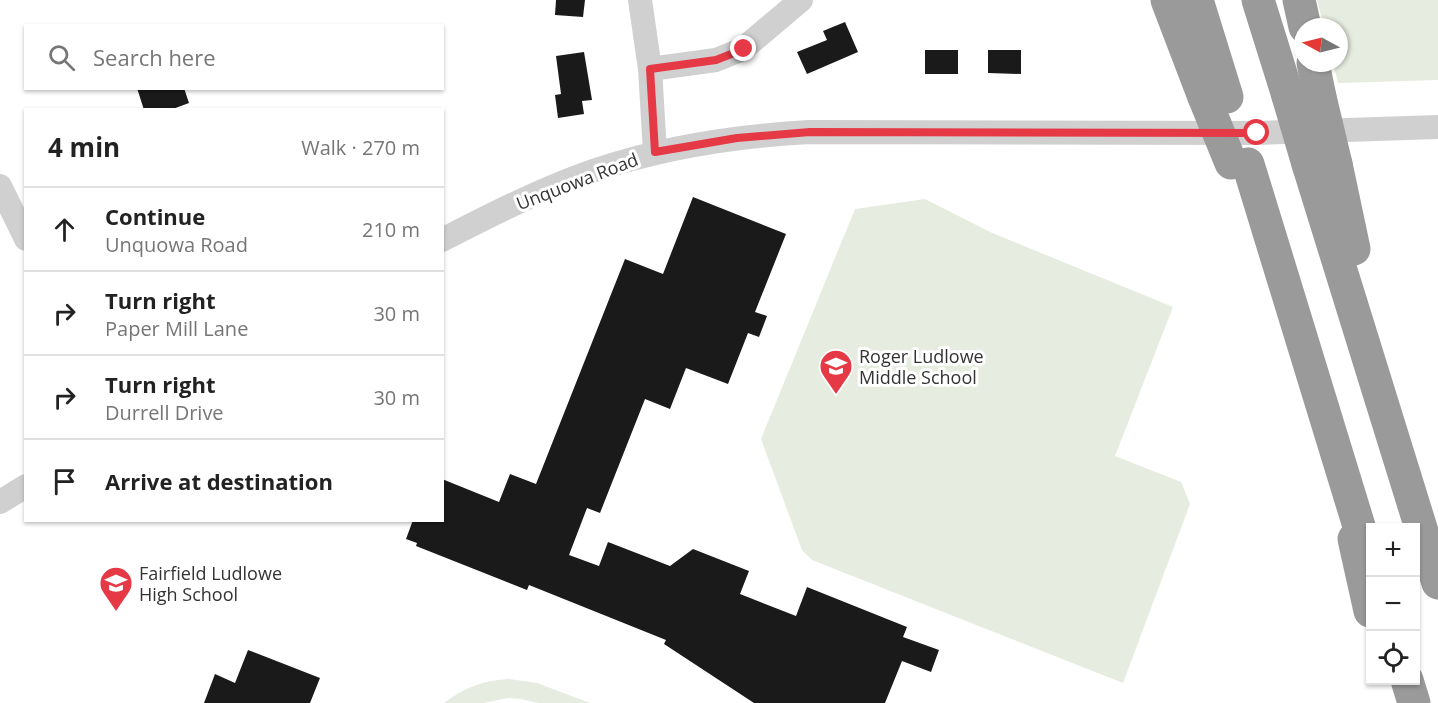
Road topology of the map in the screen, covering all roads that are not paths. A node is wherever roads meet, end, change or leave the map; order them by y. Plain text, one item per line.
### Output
1 (640, 0) edge
2 (801, 0) edge
3 (1167, 0) edge
4 (1197, 0) edge
5 (1258, 0) edge
6 (1299, 0) edge
7 (1303, 18) edge
8 (650, 69) junction
9 (1315, 72) edge
10 (1216, 97) junction
11 (1438, 127) edge
12 (655, 152) junction
13 (1322, 164) junction
14 (0, 186) edge
15 (24, 235) edge
16 (444, 239) edge
17 (1330, 432) junction
18 (24, 487) edge
19 (0, 502) edge
20 (1366, 546) edge
21 (1438, 583) edge
22 (1366, 589) edge
23 (1387, 685) edge
24 (1408, 685) edge
25 (1391, 703) edge
26 (1414, 703) edge

1 - 8 street
2 - 8 street
3 - 10 highway
4 - 10 highway
5 - 13 highway, bridge
6 - 7 highway
8 - 12 street
9 - 13 highway, bridge
10 - 17 highway, bridge
11 - 12 street, Unquowa Road
12 - 16 street, Unquowa Road
13 - 21 highway
14 - 15 street
17 - 20 highway
17 - 22 highway
18 - 19 street
23 - 25 highway
24 - 26 highway

